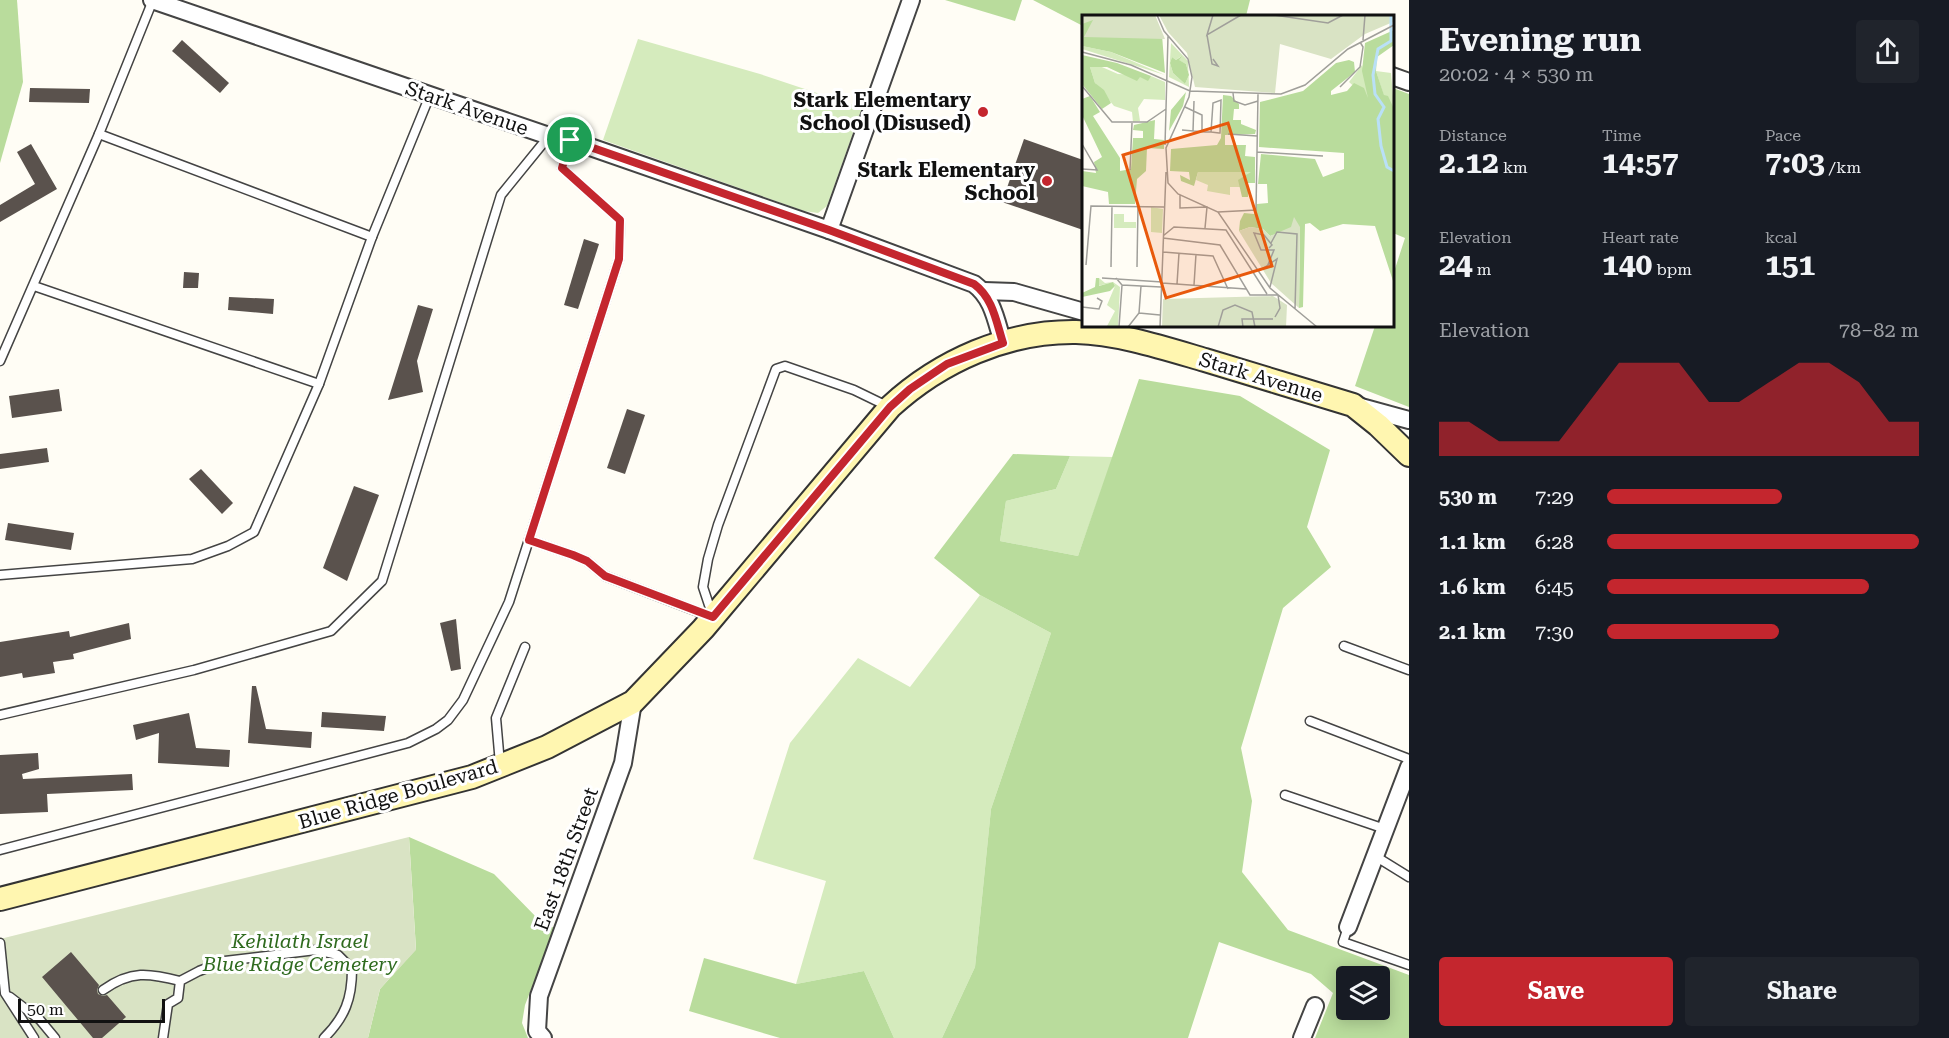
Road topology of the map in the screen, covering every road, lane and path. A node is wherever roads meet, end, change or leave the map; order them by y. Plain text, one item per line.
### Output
1 (911, 0) edge
2 (156, 1) edge
3 (1394, 77) edge
4 (1409, 82) edge
5 (430, 95) junction
6 (99, 134) junction
7 (549, 136) junction
8 (570, 140) junction
9 (829, 230) junction
10 (372, 237) junction
11 (34, 286) junction
12 (984, 291) junction
13 (1082, 312) edge
14 (1119, 327) edge
15 (1140, 341) junction
16 (1003, 343) junction
17 (0, 361) edge
18 (319, 384) junction
19 (1353, 405) junction
20 (890, 407) junction
21 (1409, 420) edge
22 (1409, 455) edge
23 (529, 540) junction
24 (0, 575) edge
25 (713, 617) junction
26 (1344, 646) dead end
27 (525, 647) dead end
28 (1409, 670) edge
29 (633, 702) junction
30 (0, 715) edge
31 (1310, 721) dead end
32 (1409, 759) edge
33 (500, 766) junction
34 (1407, 775) edge
35 (1285, 795) dead end
36 (1385, 829) junction
37 (0, 850) edge
38 (1374, 856) junction
39 (1409, 877) edge
40 (0, 899) edge
41 (1348, 927) joint
42 (0, 943) edge
43 (1409, 965) edge
44 (180, 981) junction
45 (103, 990) dead end
46 (5, 993) junction
47 (1315, 1006) dead end
48 (540, 1034) edge
49 (34, 1038) edge
50 (55, 1038) edge
51 (163, 1038) edge
52 (324, 1038) edge
53 (1302, 1038) edge

1 - 9 street
2 - 5 street, Stark Avenue
2 - 6 lane
3 - 4 street
5 - 7 street, Stark Avenue
5 - 10 lane
6 - 10 lane
6 - 11 lane
7 - 8 street, Stark Avenue
7 - 30 lane
8 - 9 street, Stark Avenue
8 - 23 lane
9 - 12 street, Stark Avenue
10 - 18 lane
11 - 17 lane
11 - 18 lane
12 - 13 street, Stark Avenue
12 - 16 street
14 - 15 street, Stark Avenue
15 - 16 main road, Blue Ridge Boulevard
15 - 19 main road, Stark Avenue
16 - 20 main road, Blue Ridge Boulevard
18 - 24 lane
19 - 21 street, Stark Avenue
19 - 22 main road
20 - 25 main road, Blue Ridge Boulevard
20 - 25 lane
23 - 25 lane
23 - 37 lane
25 - 29 main road, Blue Ridge Boulevard
26 - 28 lane
27 - 33 lane
29 - 33 main road, Blue Ridge Boulevard
29 - 48 street, East 18th Street
31 - 32 lane
33 - 40 main road, Blue Ridge Boulevard
34 - 36 street
35 - 36 lane
36 - 38 street
38 - 39 lane
38 - 41 street
41 - 43 lane
42 - 46 lane
44 - 45 lane
44 - 51 lane
44 - 52 lane
46 - 49 lane
46 - 50 lane
47 - 53 street

